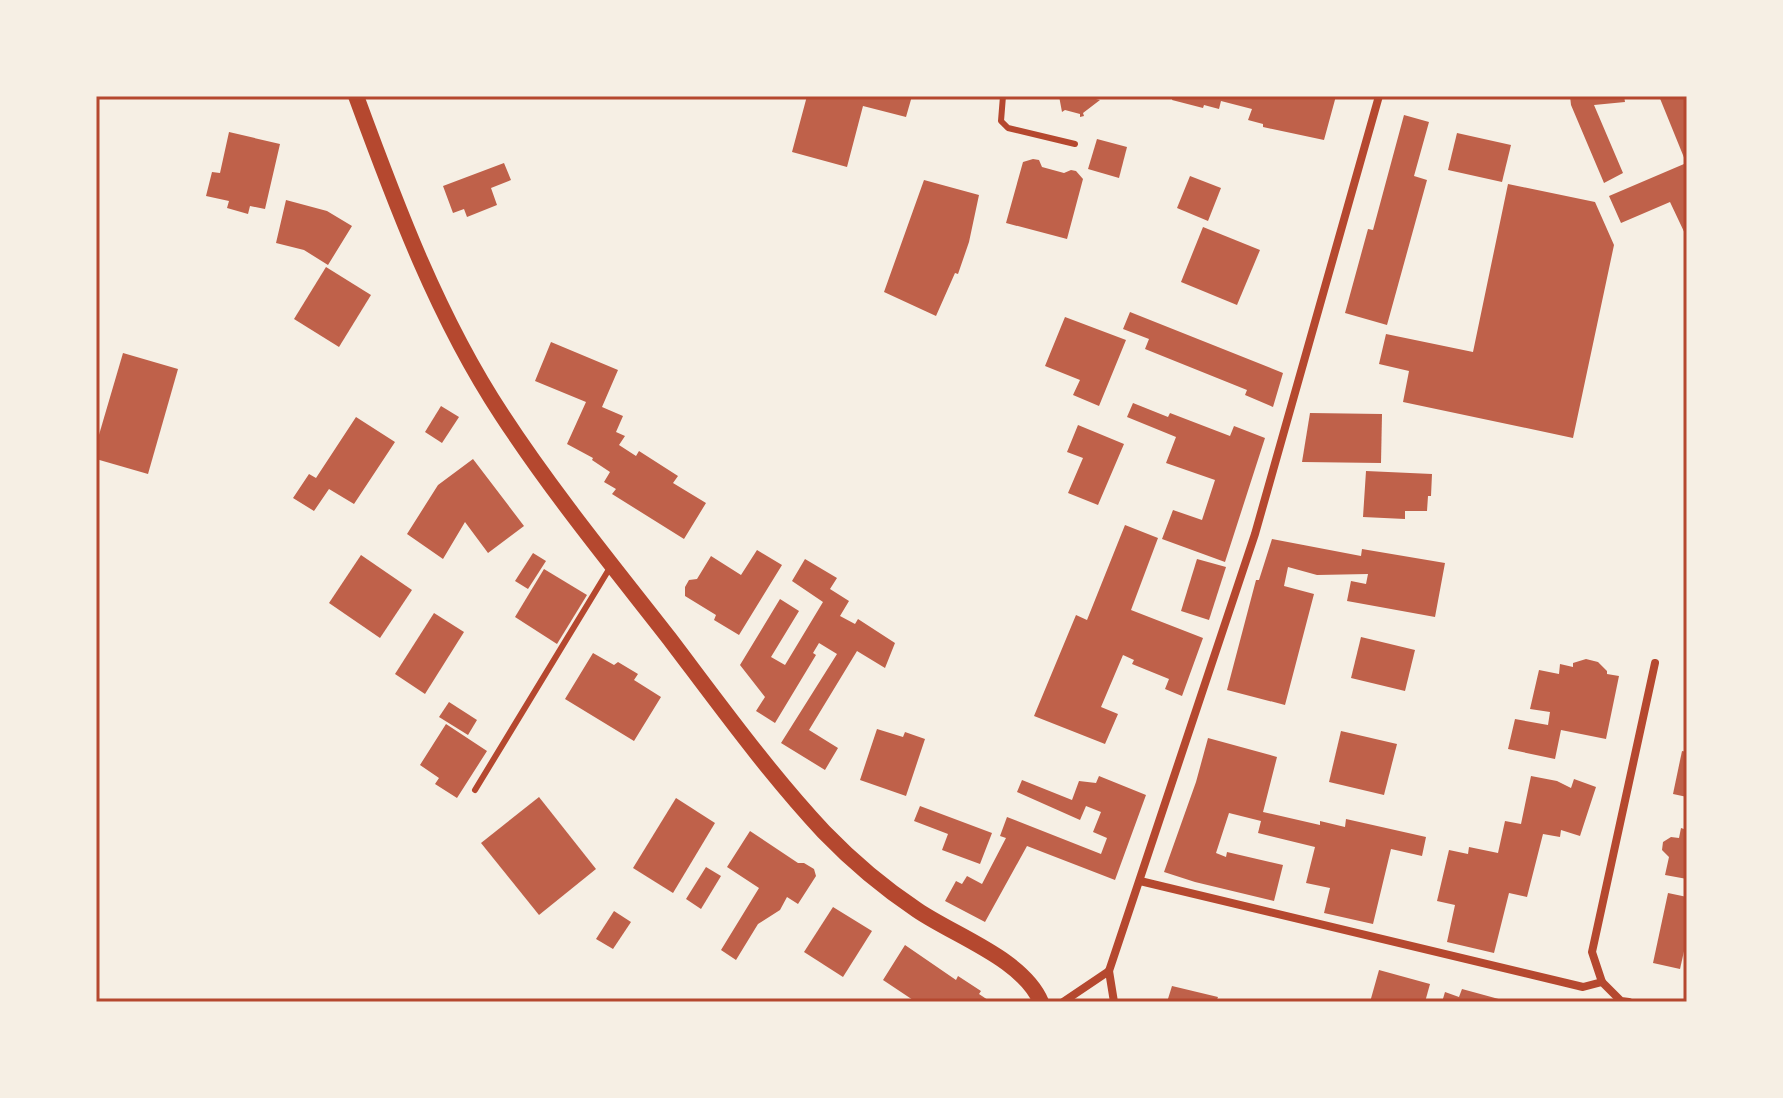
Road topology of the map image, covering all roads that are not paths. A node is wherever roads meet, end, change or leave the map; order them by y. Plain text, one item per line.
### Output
1 (356, 96) edge
2 (1003, 96) edge
3 (1379, 96) edge
4 (1075, 144) dead end
5 (611, 566) junction
6 (1655, 663) dead end
7 (475, 790) dead end
8 (1140, 881) junction
9 (1109, 971) junction
10 (1602, 982) junction
11 (1041, 1002) edge
12 (1063, 1002) edge
13 (1114, 1002) edge
14 (1629, 1002) edge

1 - 5 main road
2 - 4 lane
3 - 8 street
5 - 7 lane
5 - 11 main road
6 - 10 street
8 - 9 street
8 - 10 street
9 - 12 street
9 - 13 street
10 - 14 street

